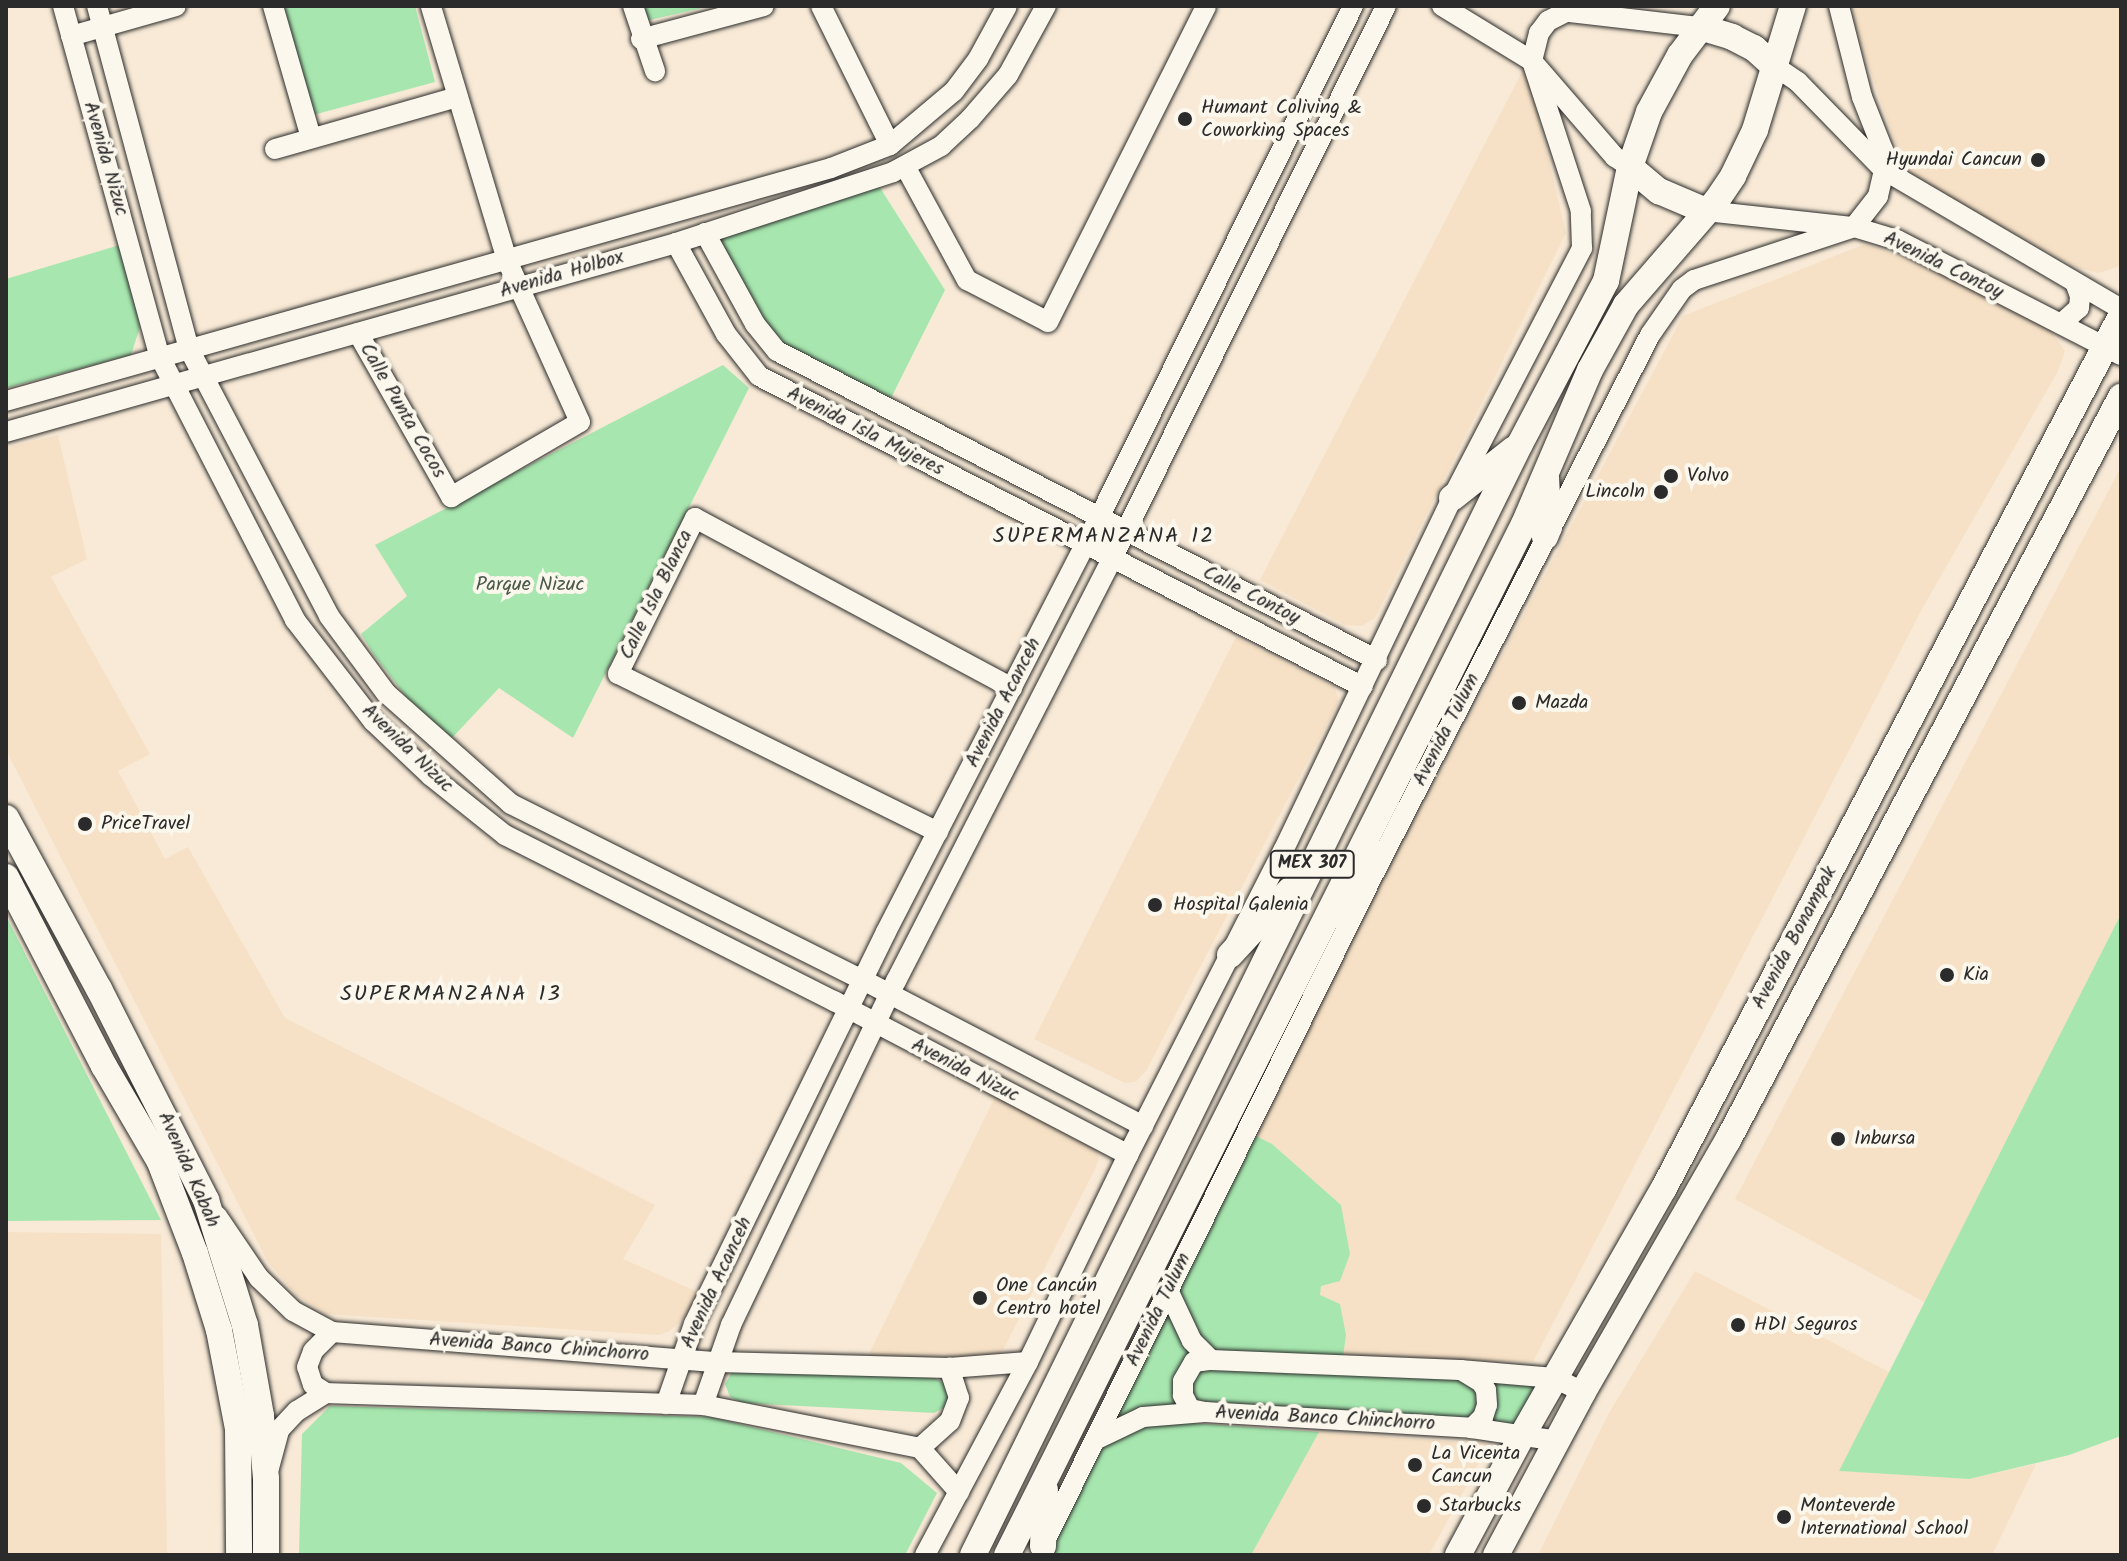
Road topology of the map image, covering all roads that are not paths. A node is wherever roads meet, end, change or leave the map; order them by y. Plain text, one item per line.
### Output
1 (63, 6) edge
2 (97, 6) edge
3 (176, 6) edge
4 (273, 6) edge
5 (431, 6) edge
6 (633, 6) edge
7 (764, 6) edge
8 (821, 6) edge
9 (1007, 6) edge
10 (1046, 6) edge
11 (1206, 6) edge
12 (1353, 6) edge
13 (1386, 6) edge
14 (1442, 6) edge
15 (1717, 6) edge
16 (1793, 6) edge
17 (1839, 6) edge
18 (1563, 8) edge
19 (103, 27) junction
20 (1700, 27) junction
21 (71, 36) junction
22 (641, 39) junction
23 (1532, 61) junction
24 (1773, 65) junction
25 (655, 71) dead end
26 (458, 97) junction
27 (311, 138) junction
28 (890, 145) junction
29 (275, 149) dead end
30 (905, 166) junction
31 (1630, 167) junction
32 (1884, 170) junction
33 (1706, 211) junction
34 (1854, 227) junction
35 (705, 233) junction
36 (676, 243) junction
37 (507, 260) junction
38 (2076, 285) junction
39 (518, 287) junction
40 (2121, 309) edge
41 (2121, 316) edge
42 (2061, 324) junction
43 (358, 333) junction
44 (189, 349) junction
45 (2113, 350) edge
46 (160, 357) junction
47 (203, 376) junction
48 (174, 385) junction
49 (2121, 397) edge
50 (6, 401) edge
51 (6, 432) edge
52 (1520, 444) junction
53 (1545, 470) junction
54 (1452, 498) junction
55 (1099, 518) junction
56 (1125, 532) junction
57 (1545, 537) junction
58 (1085, 545) junction
59 (293, 548) junction
60 (1112, 559) junction
61 (265, 561) junction
62 (1377, 660) junction
63 (1363, 687) junction
64 (1012, 688) junction
65 (7, 820) edge
66 (938, 832) junction
67 (1309, 870) junction
68 (6, 877) edge
69 (34, 934) junction
70 (1230, 955) junction
71 (863, 980) junction
72 (890, 996) junction
73 (850, 1009) junction
74 (876, 1025) junction
75 (104, 1066) junction
76 (1143, 1126) junction
77 (1128, 1155) junction
78 (186, 1157) junction
79 (206, 1200) junction
80 (1168, 1290) junction
81 (332, 1332) junction
82 (683, 1358) junction
83 (1211, 1360) junction
84 (717, 1362) junction
85 (1028, 1362) junction
86 (949, 1368) junction
87 (1460, 1370) junction
88 (1555, 1378) junction
89 (1583, 1392) junction
90 (326, 1393) junction
91 (666, 1404) junction
92 (703, 1405) junction
93 (1205, 1412) junction
94 (1472, 1428) junction
95 (1523, 1434) junction
96 (1097, 1439) junction
97 (1558, 1441) junction
98 (920, 1448) junction
99 (266, 1479) junction
100 (1046, 1480) junction
101 (959, 1492) junction
102 (1040, 1551) edge
103 (239, 1555) edge
104 (266, 1555) edge
105 (925, 1555) edge
106 (973, 1555) edge
107 (1007, 1555) edge
108 (1458, 1555) edge
109 (1496, 1555) edge

1 - 21 street, Avenida Nizuc
2 - 19 street, Avenida Nizuc
3 - 19 street
4 - 27 street
5 - 26 street, Calle Punta Cocos
6 - 22 street
7 - 22 street
8 - 28 street
9 - 28 street, Avenida Holbox
10 - 30 street, Avenida Holbox
11 - 30 street
12 - 55 street, Avenida Acanceh
13 - 56 street, Avenida Acanceh
14 - 23 street
15 - 20 main road
16 - 24 main road
17 - 32 street
18 - 20 street
18 - 23 street
19 - 21 street
19 - 44 street, Avenida Nizuc
20 - 24 main road
20 - 31 main road
21 - 46 street, Avenida Nizuc
22 - 25 street
23 - 31 street
23 - 54 street
24 - 32 street
24 - 33 main road, Avenida Tulum
26 - 27 street
26 - 37 street, Calle Punta Cocos
27 - 29 street
28 - 37 street, Avenida Holbox
30 - 35 street, Avenida Holbox
31 - 33 main road
31 - 52 main road, MEX 307
32 - 34 street
32 - 38 street
33 - 34 street, Avenida Contoy
33 - 53 main road, Avenida Tulum / MEX 307
34 - 42 street, Avenida Contoy
34 - 57 street, Avenida Tulum
35 - 36 street, Avenida Holbox
35 - 55 street, Avenida Isla Mujeres
36 - 39 street, Avenida Holbox
36 - 58 street, Avenida Isla Mujeres
37 - 39 street, Calle Punta Cocos
37 - 44 street, Avenida Holbox
38 - 40 street
38 - 42 street
39 - 43 street, Avenida Holbox
39 - 43 street, Calle Punta Cocos
41 - 45 main road, Avenida Bonampak
42 - 45 street, Avenida Contoy
43 - 47 street, Avenida Holbox
44 - 46 street, Avenida Holbox
44 - 47 street, Avenida Nizuc
45 - 88 main road, Avenida Bonampak
46 - 48 street, Avenida Nizuc
46 - 50 street, Avenida Holbox
47 - 48 street, Avenida Holbox
47 - 59 street, Avenida Nizuc
48 - 51 street, Avenida Holbox
48 - 61 street, Avenida Nizuc
49 - 89 main road, Avenida Bonampak
52 - 54 main road
52 - 67 main road, MEX 307
53 - 57 main road
53 - 100 main road, Avenida Tulum / MEX 307
54 - 62 street
55 - 56 street, Avenida Isla Mujeres
55 - 58 street, Avenida Acanceh
56 - 60 street, Avenida Acanceh
56 - 62 street, Calle Contoy
57 - 80 street, Avenida Tulum
58 - 60 street, Avenida Isla Mujeres
58 - 64 street, Avenida Acanceh
59 - 61 street
59 - 71 street, Avenida Nizuc
60 - 63 street, Calle Contoy
60 - 72 street, Avenida Acanceh
61 - 73 street, Avenida Nizuc
62 - 63 street
63 - 70 street
64 - 66 street, Avenida Acanceh
64 - 66 street, Calle Isla Blanca
65 - 69 main road
65 - 78 main road, Avenida Kabah
66 - 71 street, Avenida Acanceh
67 - 70 main road
67 - 106 main road, MEX 307
68 - 69 main road, Avenida Kabah
69 - 75 main road, Avenida Kabah
70 - 76 street
71 - 72 street, Avenida Nizuc
71 - 73 street, Avenida Acanceh
72 - 74 street, Avenida Acanceh
72 - 76 street, Avenida Nizuc
73 - 74 street, Avenida Nizuc
73 - 82 street, Avenida Acanceh
74 - 77 street, Avenida Nizuc
74 - 84 street, Avenida Acanceh
75 - 78 main road
75 - 103 main road, Avenida Kabah
76 - 77 street
77 - 85 street
78 - 79 main road, Avenida Kabah
79 - 81 street, Avenida Banco Chinchorro
79 - 99 main road, Avenida Kabah
80 - 83 street
80 - 96 street, Avenida Tulum
81 - 82 street, Avenida Banco Chinchorro
81 - 90 street
82 - 84 street, Avenida Banco Chinchorro
82 - 91 street, Avenida Acanceh
83 - 87 street
83 - 93 street
84 - 86 street, Avenida Banco Chinchorro
84 - 92 street, Avenida Acanceh
85 - 86 street, Avenida Banco Chinchorro
85 - 101 street
86 - 98 street
87 - 88 street
87 - 94 street
88 - 89 street
88 - 95 main road, Avenida Bonampak
89 - 97 main road, Avenida Bonampak
90 - 91 street
90 - 99 street
91 - 92 street
92 - 98 street
93 - 94 street, Avenida Banco Chinchorro
93 - 96 street, Avenida Banco Chinchorro
94 - 95 street, Avenida Banco Chinchorro
95 - 97 street, Avenida Banco Chinchorro
95 - 108 main road, Avenida Bonampak
96 - 102 street, Avenida Tulum
97 - 109 main road, Avenida Bonampak
98 - 101 street
99 - 104 main road, Avenida Kabah
100 - 102 main road
100 - 107 main road, Avenida Tulum / MEX 307
101 - 105 street

